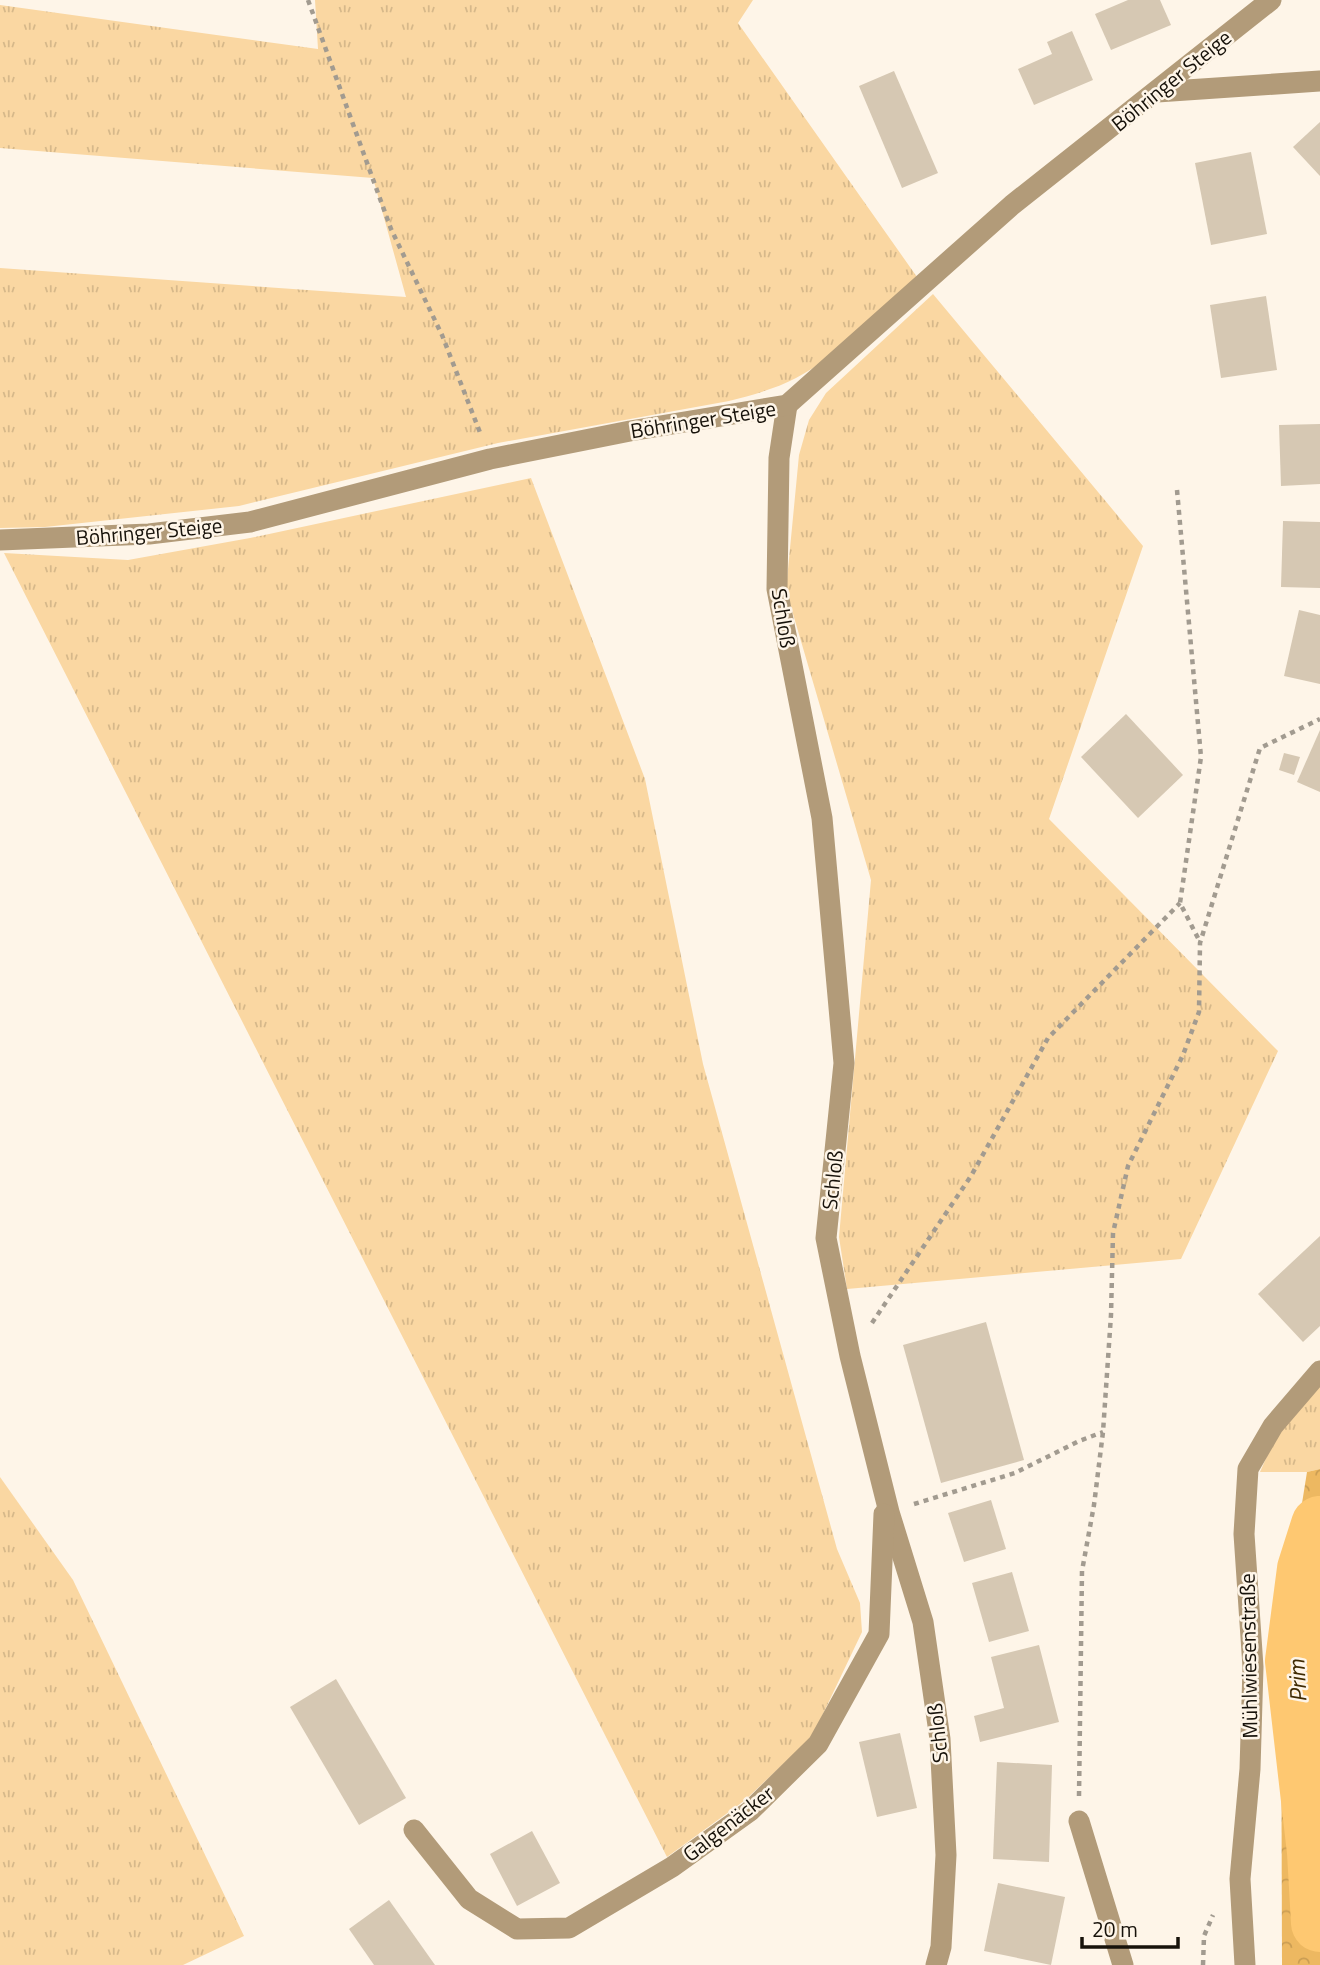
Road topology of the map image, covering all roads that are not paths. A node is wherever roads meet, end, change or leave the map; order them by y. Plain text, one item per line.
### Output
1 (1271, 0) edge
2 (1320, 81) edge
3 (1157, 92) junction
4 (788, 405) junction
5 (0, 540) edge
6 (1320, 1371) edge
7 (887, 1501) junction
8 (1079, 1821) road end
9 (414, 1830) dead end
10 (938, 1956) edge
11 (953, 1965) edge
12 (1123, 1965) edge
13 (1245, 1965) edge

1 - 3 street, Böhringer Steige
2 - 3 street
3 - 4 street, Böhringer Steige
4 - 5 street, Böhringer Steige
4 - 7 street, Schloß
6 - 13 street, Mühlwiesenstraße
7 - 9 street, Galgenäcker
7 - 10 street, Schloß
8 - 12 street
10 - 11 street, Schloß

